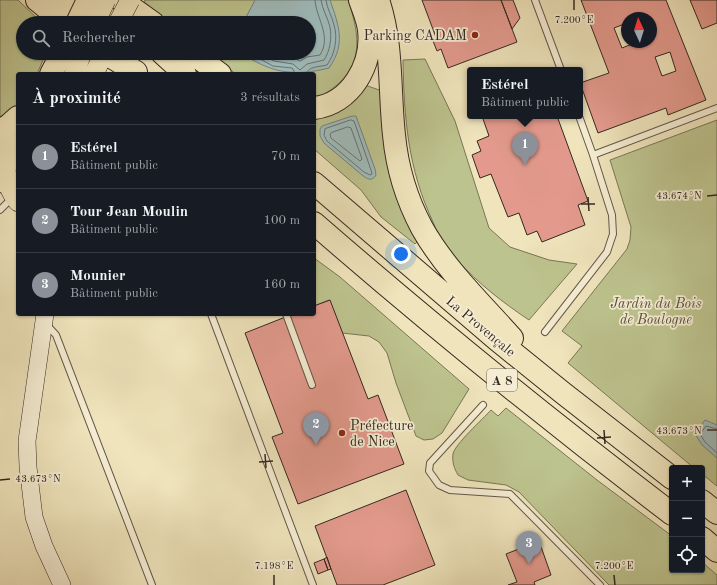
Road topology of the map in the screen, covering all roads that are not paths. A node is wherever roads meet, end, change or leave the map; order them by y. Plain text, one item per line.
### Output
1 (37, 0) edge
2 (61, 0) edge
3 (88, 0) edge
4 (106, 0) edge
5 (121, 0) edge
6 (130, 0) edge
7 (360, 0) edge
8 (378, 0) edge
9 (535, 0) edge
10 (56, 16) edge
11 (78, 16) edge
12 (80, 16) edge
13 (98, 16) edge
14 (122, 16) edge
15 (122, 16) edge
16 (143, 16) edge
17 (72, 60) edge
18 (101, 60) edge
19 (116, 60) edge
20 (123, 60) edge
21 (170, 60) edge
22 (201, 60) edge
23 (61, 67) edge
24 (560, 67) edge
25 (95, 72) edge
26 (135, 72) edge
27 (136, 72) edge
28 (183, 72) edge
29 (217, 72) edge
30 (316, 107) edge
31 (717, 108) edge
32 (16, 119) edge
33 (580, 119) edge
34 (0, 130) edge
35 (11, 146) edge
36 (594, 155) junction
37 (316, 185) edge
38 (10, 191) edge
39 (0, 210) edge
40 (316, 225) edge
41 (212, 316) edge
42 (287, 316) edge
43 (45, 318) edge
44 (545, 332) dead end
45 (312, 385) dead end
46 (563, 393) junction
47 (484, 405) dead end
48 (669, 476) edge
49 (705, 503) edge
50 (669, 512) edge
51 (717, 513) edge
52 (705, 541) edge
53 (717, 551) edge
54 (62, 585) edge
55 (152, 585) edge
56 (314, 585) edge
57 (600, 585) edge

1 - 10 highway
2 - 11 highway
3 - 12 highway, bridge
4 - 13 main road, bridge
4 - 14 highway
5 - 16 highway
6 - 15 main road, bridge
7 - 30 highway
8 - 46 highway
9 - 24 lane
17 - 23 main road
18 - 25 main road
19 - 26 highway
20 - 27 highway
21 - 28 highway
22 - 29 highway
31 - 36 lane
32 - 34 highway
33 - 36 lane
35 - 38 main road
36 - 44 lane
37 - 46 highway, La Provençale / A 8
38 - 39 lane
40 - 50 highway, La Provençale / A 8
41 - 56 lane
42 - 45 lane
43 - 54 main road
43 - 55 lane
46 - 48 highway, La Provençale / A 8
47 - 57 lane
49 - 51 highway
52 - 53 highway

